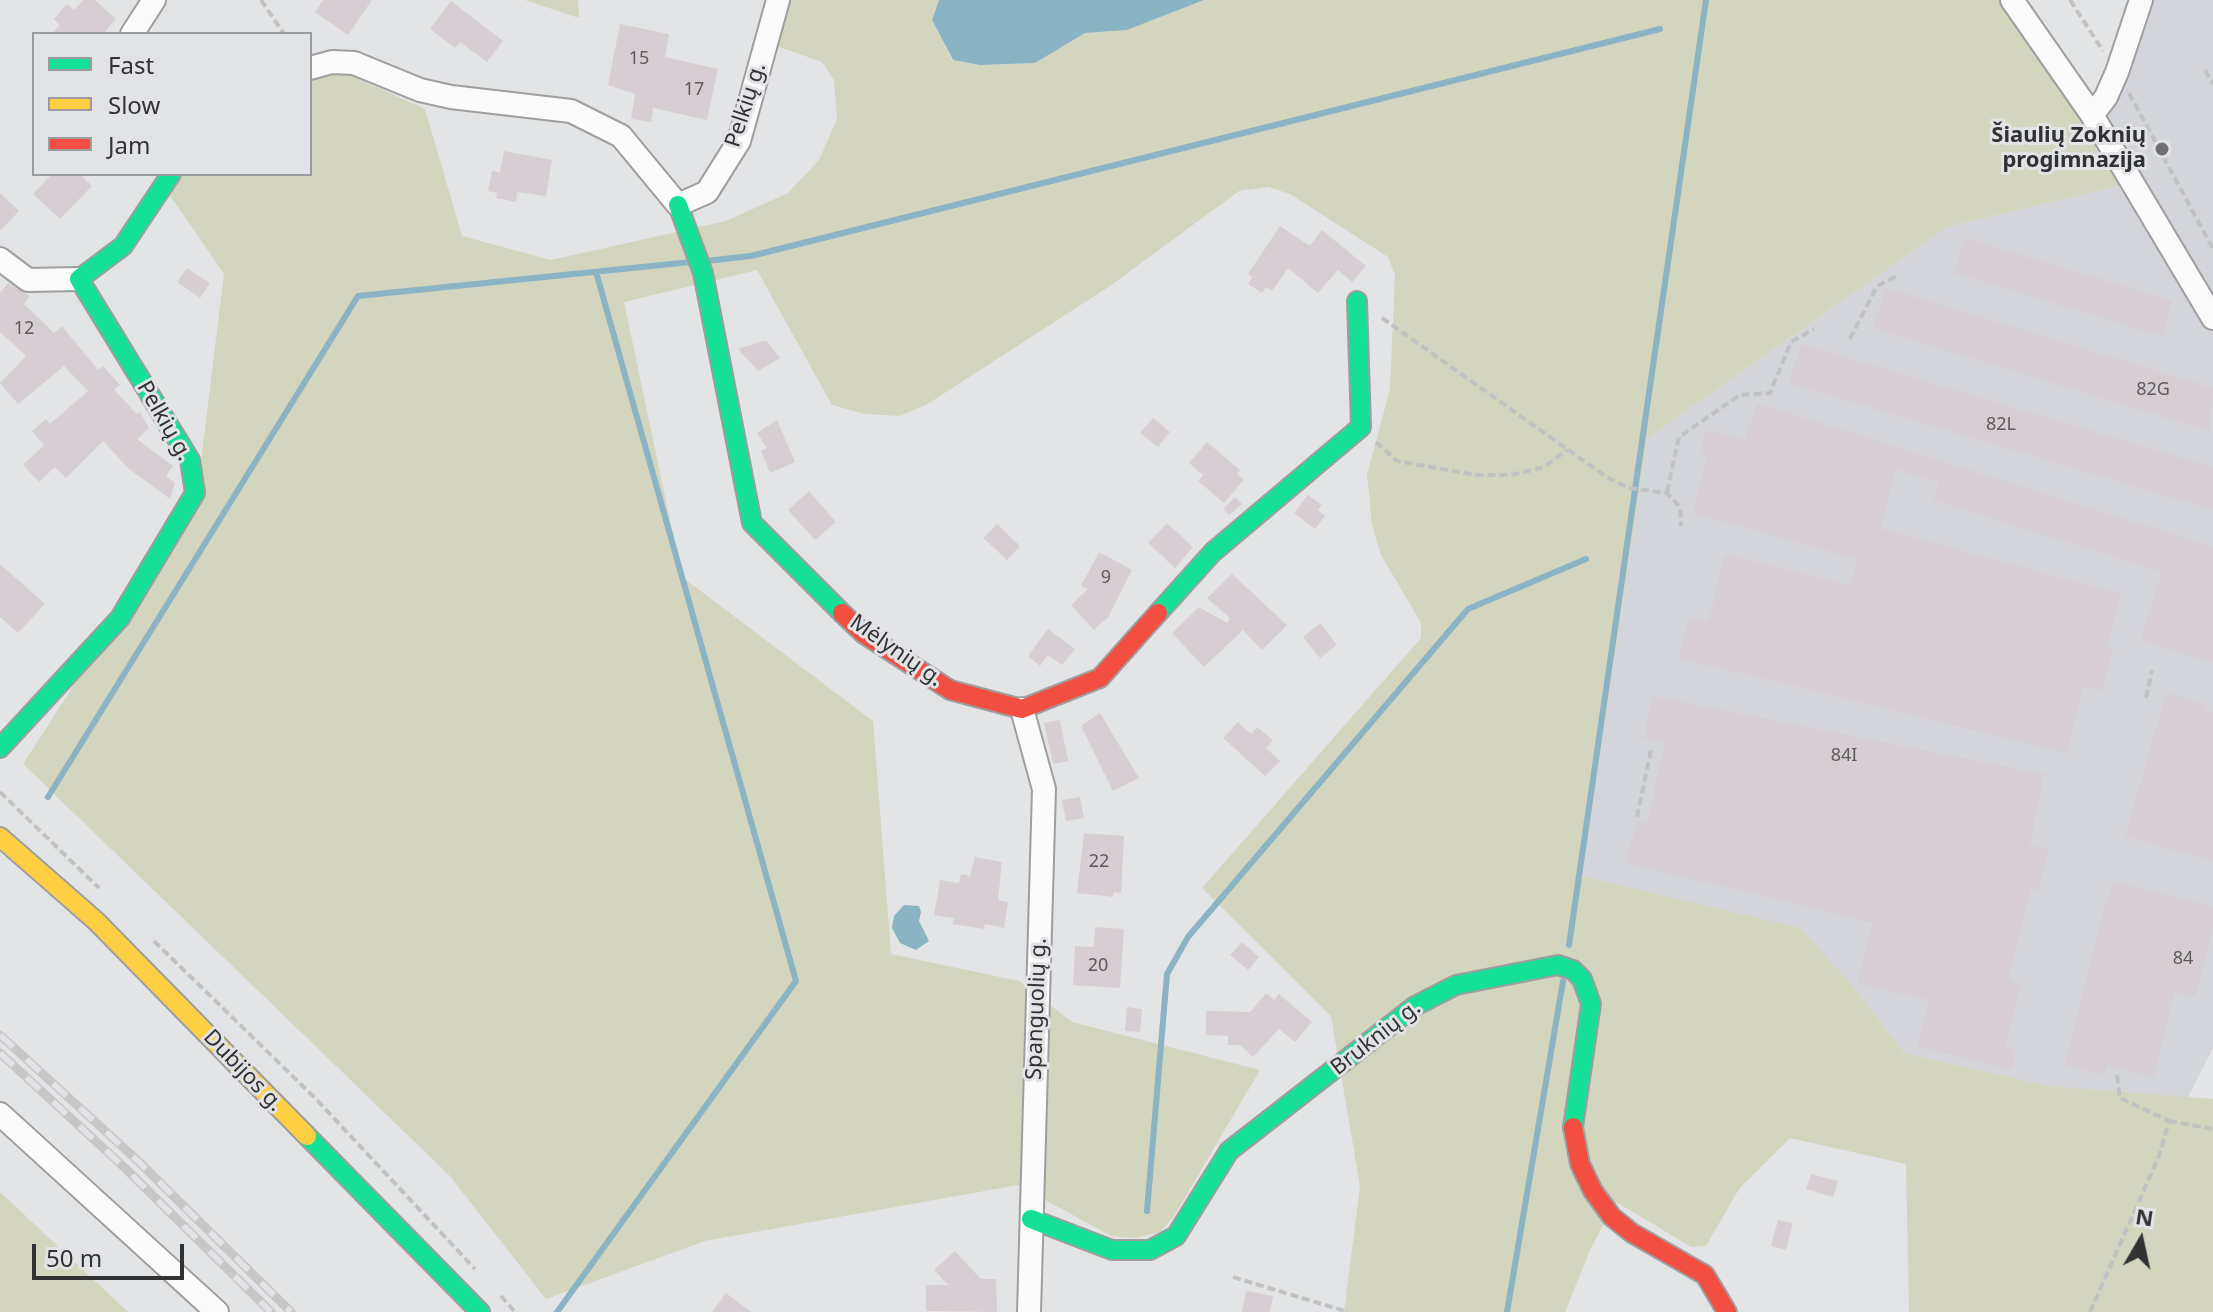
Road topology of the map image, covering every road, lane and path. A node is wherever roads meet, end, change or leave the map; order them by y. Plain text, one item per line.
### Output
1 (154, 0) edge
2 (261, 0) edge
3 (778, 0) edge
4 (2012, 0) edge
5 (2070, 0) edge
6 (2141, 0) edge
7 (133, 32) edge
8 (283, 32) edge
9 (312, 67) edge
10 (2205, 70) dead end
11 (2117, 72) junction
12 (2213, 84) edge
13 (2092, 115) junction
14 (170, 176) edge
15 (678, 205) junction
16 (2213, 249) edge
17 (0, 259) edge
18 (1897, 276) dead end
19 (79, 279) junction
20 (1357, 301) joint
21 (2213, 318) edge
22 (1814, 329) dead end
23 (1850, 339) dead end
24 (1361, 427) junction
25 (1567, 450) junction
26 (1667, 493) junction
27 (1681, 526) dead end
28 (2152, 670) dead end
29 (2146, 698) dead end
30 (1022, 709) junction
31 (0, 748) edge
32 (1651, 750) dead end
33 (0, 792) edge
34 (1637, 817) dead end
35 (0, 837) edge
36 (107, 895) dead end
37 (151, 938) dead end
38 (2117, 1075) dead end
39 (0, 1114) edge
40 (2169, 1121) junction
41 (2213, 1129) edge
42 (1031, 1219) junction
43 (483, 1276) dead end
44 (1233, 1277) dead end
45 (493, 1288) dead end
46 (217, 1312) edge
47 (480, 1312) edge
48 (515, 1312) edge
49 (1029, 1312) edge
50 (1348, 1312) edge
51 (1727, 1312) edge
52 (2090, 1312) edge

1 - 7 street
2 - 8 path
3 - 15 street, Pelkių g.
4 - 13 street
5 - 11 path
6 - 11 street
9 - 15 street
10 - 12 path
11 - 13 street
11 - 16 path
13 - 21 street
14 - 19 street
15 - 30 street, Mėlynių g.
17 - 19 street
18 - 23 path
19 - 31 street, Pelkių g.
20 - 24 street
20 - 25 path
22 - 26 path
24 - 25 path
24 - 30 street
25 - 26 path
26 - 27 path
28 - 29 path
30 - 42 street, Spanguolių g.
32 - 34 path
33 - 36 path
35 - 47 street, Dubijos g.
37 - 43 path
38 - 40 path
39 - 46 street
40 - 41 path
40 - 52 path
42 - 49 street, Spanguolių g.
42 - 51 street, Bruknių g.
44 - 50 path
45 - 48 path

